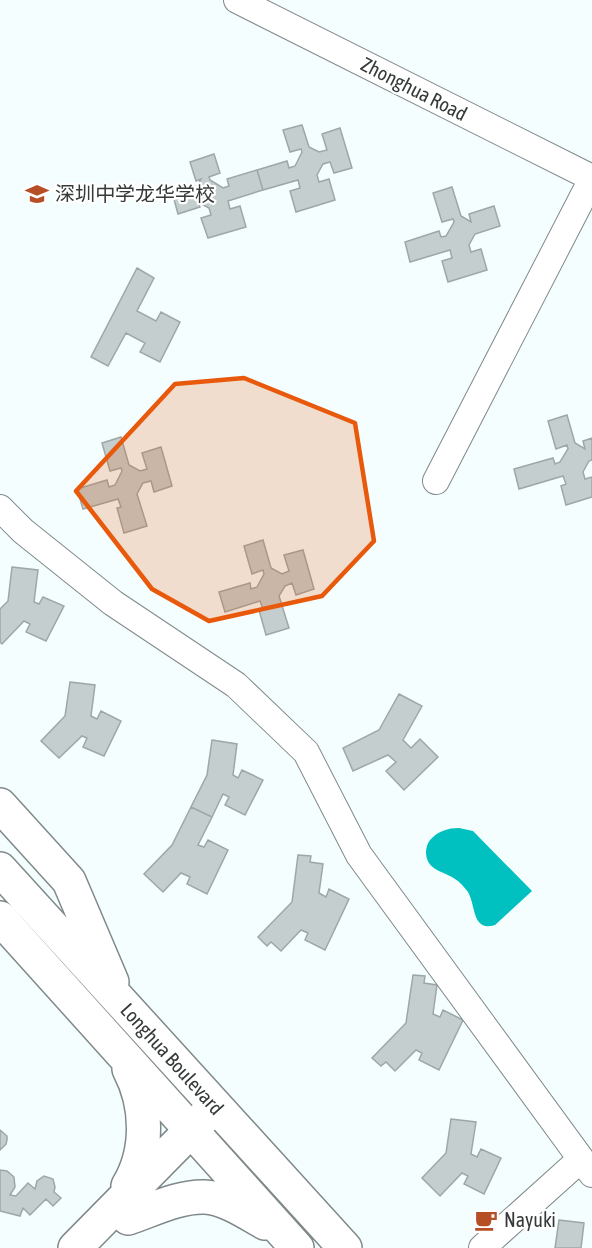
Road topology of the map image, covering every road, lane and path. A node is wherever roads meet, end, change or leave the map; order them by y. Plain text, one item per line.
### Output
1 (237, 0) edge
2 (592, 179) edge
3 (436, 481) dead end
4 (0, 508) edge
5 (0, 805) edge
6 (0, 869) edge
7 (1, 919) edge
8 (122, 1005) junction
9 (120, 1051) junction
10 (215, 1107) junction
11 (197, 1138) junction
12 (587, 1167) edge
13 (122, 1212) junction
14 (291, 1242) edge
15 (75, 1248) edge
16 (99, 1248) edge
17 (345, 1248) edge
18 (482, 1248) edge

1 - 2 street, Zhonghua Road
2 - 3 street
4 - 12 street
5 - 8 main road
6 - 8 main road, Longhua Boulevard
7 - 9 main road, Longhua Boulevard
8 - 10 main road, Longhua Boulevard
9 - 11 main road, Longhua Boulevard
9 - 13 main road
10 - 11 main road
10 - 17 main road, Longhua Boulevard
11 - 13 main road
11 - 14 main road, Longhua Boulevard
12 - 18 street
13 - 14 main road
13 - 15 main road
13 - 16 main road

